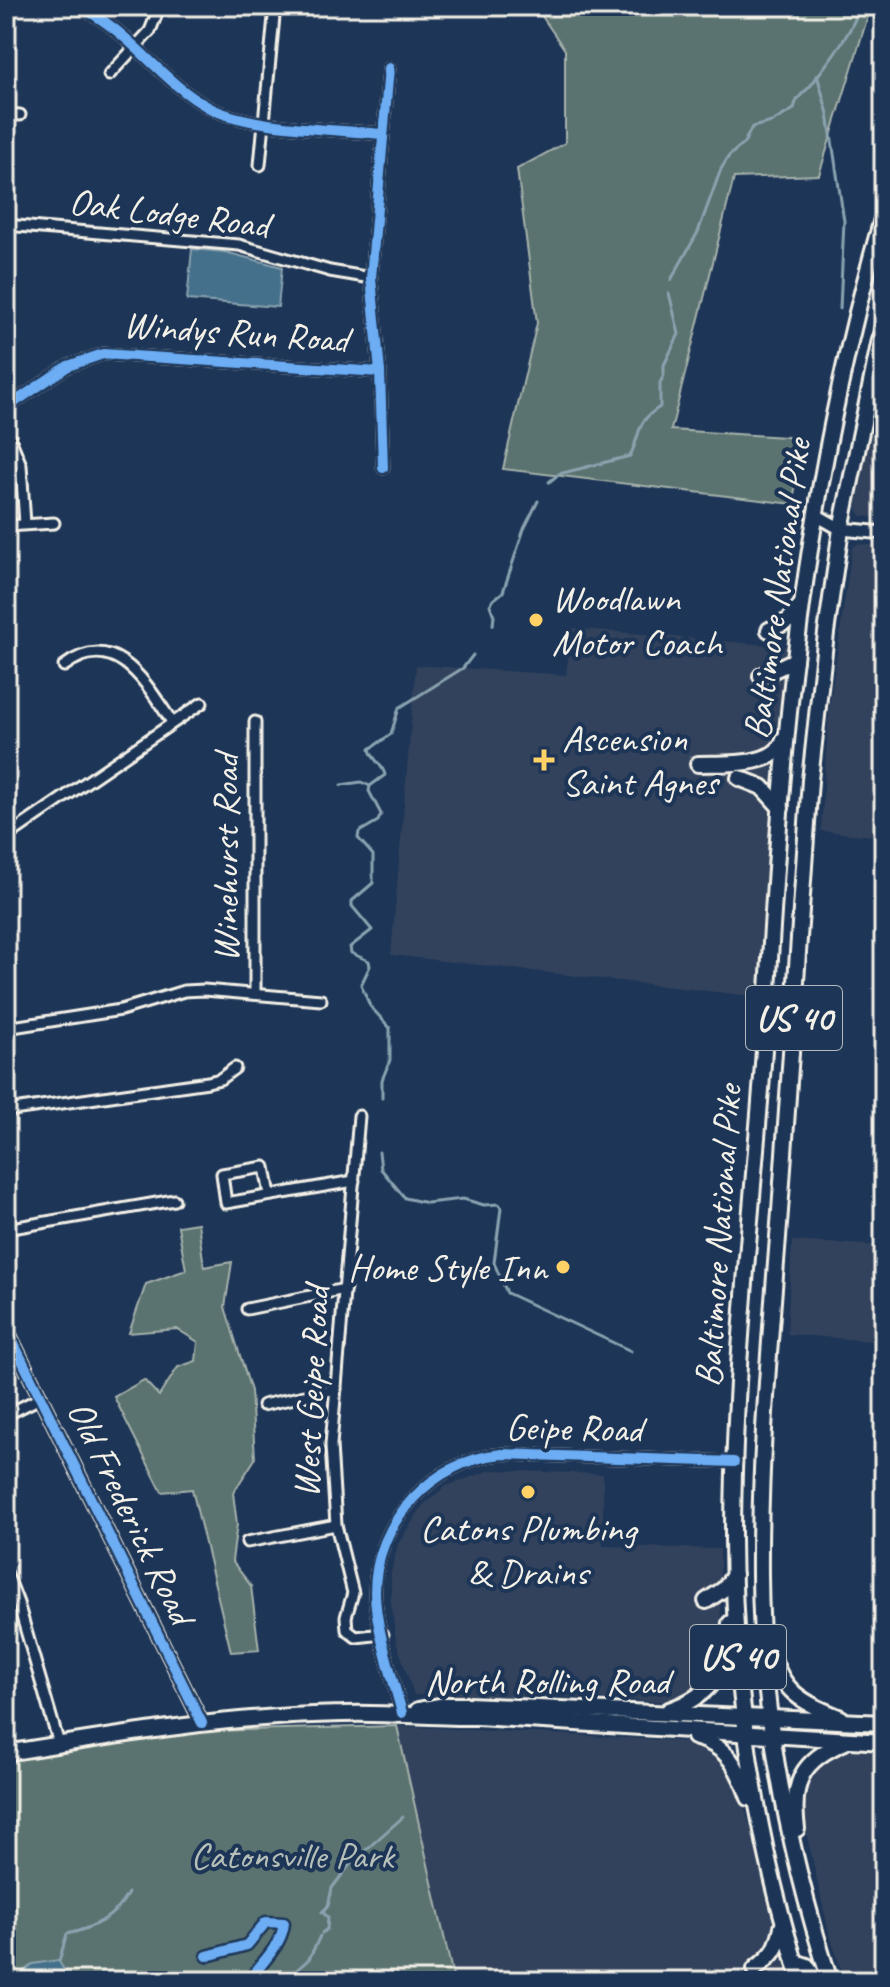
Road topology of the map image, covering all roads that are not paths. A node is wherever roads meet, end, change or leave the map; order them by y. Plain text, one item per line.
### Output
1 (78, 6) edge
2 (160, 6) edge
3 (275, 6) edge
4 (138, 47) junction
5 (389, 68) dead end
6 (109, 75) dead end
7 (6, 114) edge
8 (20, 115) dead end
9 (263, 123) junction
10 (382, 134) junction
11 (260, 165) dead end
12 (884, 212) edge
13 (6, 225) edge
14 (371, 278) junction
15 (884, 320) edge
16 (380, 372) junction
17 (6, 408) edge
18 (6, 429) edge
19 (383, 468) dead end
20 (816, 515) junction
21 (54, 523) dead end
22 (25, 524) junction
23 (6, 526) edge
24 (841, 529) junction
25 (884, 533) edge
26 (802, 603) junction
27 (796, 653) junction
28 (64, 666) dead end
29 (761, 676) dead end
30 (202, 703) dead end
31 (789, 715) junction
32 (172, 722) junction
33 (255, 722) dead end
34 (698, 764) dead end
35 (739, 778) dead end
36 (781, 808) junction
37 (6, 837) edge
38 (255, 994) junction
39 (321, 1000) dead end
40 (6, 1028) edge
41 (235, 1068) dead end
42 (6, 1111) edge
43 (359, 1116) dead end
44 (354, 1181) junction
45 (270, 1195) junction
46 (174, 1200) dead end
47 (6, 1229) edge
48 (345, 1289) junction
49 (247, 1309) dead end
50 (6, 1328) edge
51 (336, 1389) junction
52 (42, 1397) junction
53 (263, 1405) dead end
54 (6, 1415) edge
55 (734, 1462) junction
56 (336, 1525) junction
57 (247, 1542) dead end
58 (6, 1572) edge
59 (734, 1575) junction
60 (734, 1595) junction
61 (706, 1601) dead end
62 (761, 1614) junction
63 (383, 1634) junction
64 (402, 1713) junction
65 (661, 1713) junction
66 (745, 1718) junction
67 (771, 1720) junction
68 (202, 1723) junction
69 (852, 1723) junction
70 (884, 1723) edge
71 (650, 1730) junction
72 (747, 1735) junction
73 (773, 1737) junction
74 (849, 1740) junction
75 (884, 1742) edge
76 (59, 1744) junction
77 (6, 1753) edge
78 (764, 1844) junction
79 (810, 1917) junction
80 (783, 1923) junction
81 (795, 1962) junction
82 (755, 1969) dead end
83 (801, 1981) edge
84 (816, 1981) edge
85 (830, 1981) edge

1 - 4 street
2 - 4 street
3 - 9 street
4 - 6 street
4 - 9 street
5 - 10 street
7 - 8 street
9 - 10 street
9 - 11 street
10 - 14 street
12 - 20 main road, Baltimore National Pike / US 40
13 - 14 street, Oak Lodge Road
14 - 16 street
15 - 24 main road, Baltimore National Pike / US 40
16 - 17 street, Windys Run Road
16 - 19 street
18 - 22 street
20 - 24 street
20 - 26 main road, Baltimore National Pike / US 40
21 - 22 street
22 - 23 street
24 - 25 street
24 - 62 main road, Baltimore National Pike / US 40
26 - 27 main road, Baltimore National Pike / US 40
26 - 27 main road
27 - 29 main road
27 - 31 main road, Baltimore National Pike / US 40
28 - 32 street
30 - 32 street
31 - 34 main road
31 - 36 main road, Baltimore National Pike / US 40
32 - 37 street
33 - 38 street, Winehurst Road
35 - 36 main road
36 - 55 main road, Baltimore National Pike / US 40
38 - 39 street
38 - 40 street
41 - 42 street
43 - 44 street, West Geipe Road
44 - 45 street
44 - 48 street, West Geipe Road
45 - 45 street
46 - 47 street
48 - 49 street
48 - 51 street, West Geipe Road
50 - 52 street, Old Frederick Road
51 - 53 street
51 - 56 street, West Geipe Road
52 - 54 street
52 - 68 street, Old Frederick Road
55 - 59 main road, Baltimore National Pike / US 40
55 - 63 street, Geipe Road
56 - 57 street
56 - 63 street, West Geipe Road
58 - 76 street
59 - 60 main road, Baltimore National Pike / US 40
59 - 61 main road
60 - 65 main road
60 - 66 main road, Baltimore National Pike / US 40
62 - 67 main road, Baltimore National Pike / US 40
62 - 69 main road
63 - 64 street, Geipe Road
64 - 65 main road, North Rolling Road
64 - 68 main road, North Rolling Road
64 - 71 main road, North Rolling Road
65 - 66 main road, North Rolling Road
66 - 67 main road, North Rolling Road
66 - 72 main road, Baltimore National Pike / US 40
67 - 69 main road, North Rolling Road
67 - 73 main road, Baltimore National Pike / US 40
68 - 76 main road, North Rolling Road
69 - 70 main road, North Rolling Road
71 - 72 main road, North Rolling Road
71 - 78 main road
72 - 73 main road, North Rolling Road
72 - 78 main road, Baltimore National Pike / US 40
73 - 74 main road, North Rolling Road
73 - 79 main road, Baltimore National Pike / US 40
74 - 75 main road, North Rolling Road
74 - 79 main road
76 - 77 main road, North Rolling Road
78 - 80 main road, Baltimore National Pike / US 40
79 - 85 main road, Baltimore National Pike / US 40
80 - 81 main road, Baltimore National Pike / US 40
80 - 82 main road
81 - 83 main road, Baltimore National Pike / US 40
81 - 84 main road

